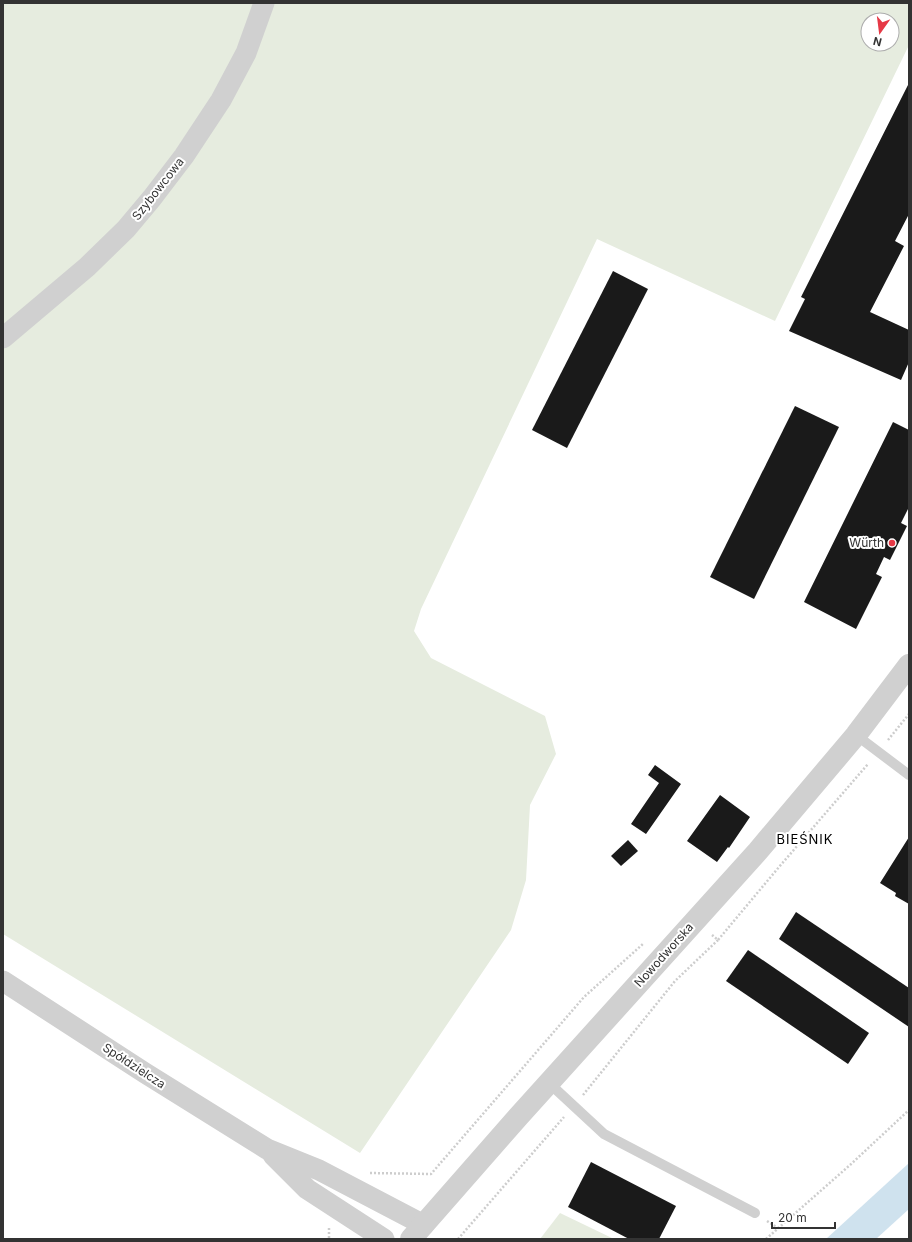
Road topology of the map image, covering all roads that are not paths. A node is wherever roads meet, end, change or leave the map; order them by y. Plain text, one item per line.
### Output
1 (264, 3) edge
2 (3, 338) edge
3 (909, 665) edge
4 (856, 735) junction
5 (909, 775) edge
6 (3, 981) edge
7 (549, 1083) junction
8 (266, 1149) junction
9 (755, 1213) dead end
10 (418, 1232) edge
11 (384, 1239) edge

1 - 2 street, Szybowcowa
3 - 4 street, Nowodworska
4 - 5 lane
4 - 7 street, Nowodworska
6 - 8 street, Spółdzielcza
7 - 9 lane
7 - 10 street, Nowodworska
8 - 10 street, Spółdzielcza
8 - 11 street, Spółdzielcza

